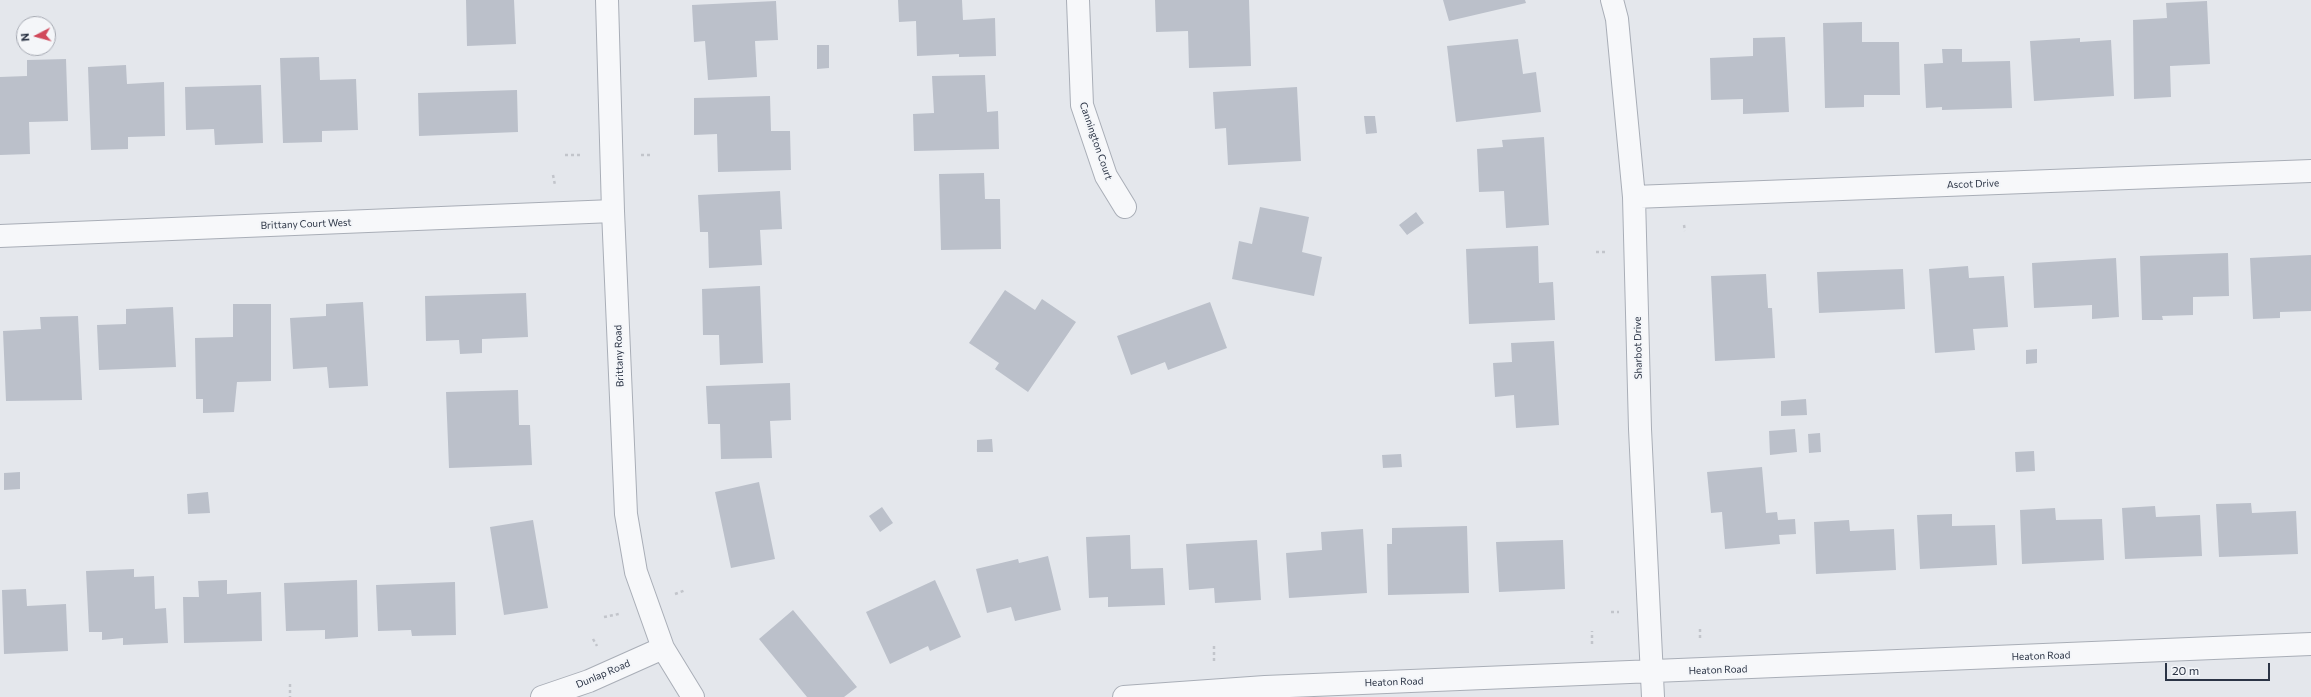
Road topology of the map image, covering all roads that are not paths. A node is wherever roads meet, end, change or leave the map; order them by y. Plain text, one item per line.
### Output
1 (607, 0) edge
2 (1078, 0) edge
3 (1612, 0) edge
4 (2311, 171) edge
5 (1634, 197) junction
6 (1125, 207) dead end
7 (613, 212) junction
8 (0, 236) edge
9 (2311, 644) edge
10 (663, 648) junction
11 (1652, 673) junction
12 (1192, 695) edge
13 (542, 697) edge
14 (693, 697) edge
15 (1124, 697) edge
16 (1653, 697) edge

1 - 7 street, Brittany Road
2 - 6 street, Cannington Court
3 - 5 street, Sharbot Drive
4 - 5 street, Ascot Drive
5 - 11 street, Sharbot Drive
7 - 8 street, Brittany Court West
7 - 10 street, Brittany Road
9 - 11 street, Heaton Road
10 - 13 street, Dunlap Road
10 - 14 street, Brittany Road
11 - 12 street, Heaton Road
11 - 16 street, Sharbot Drive
12 - 15 street, Heaton Road

